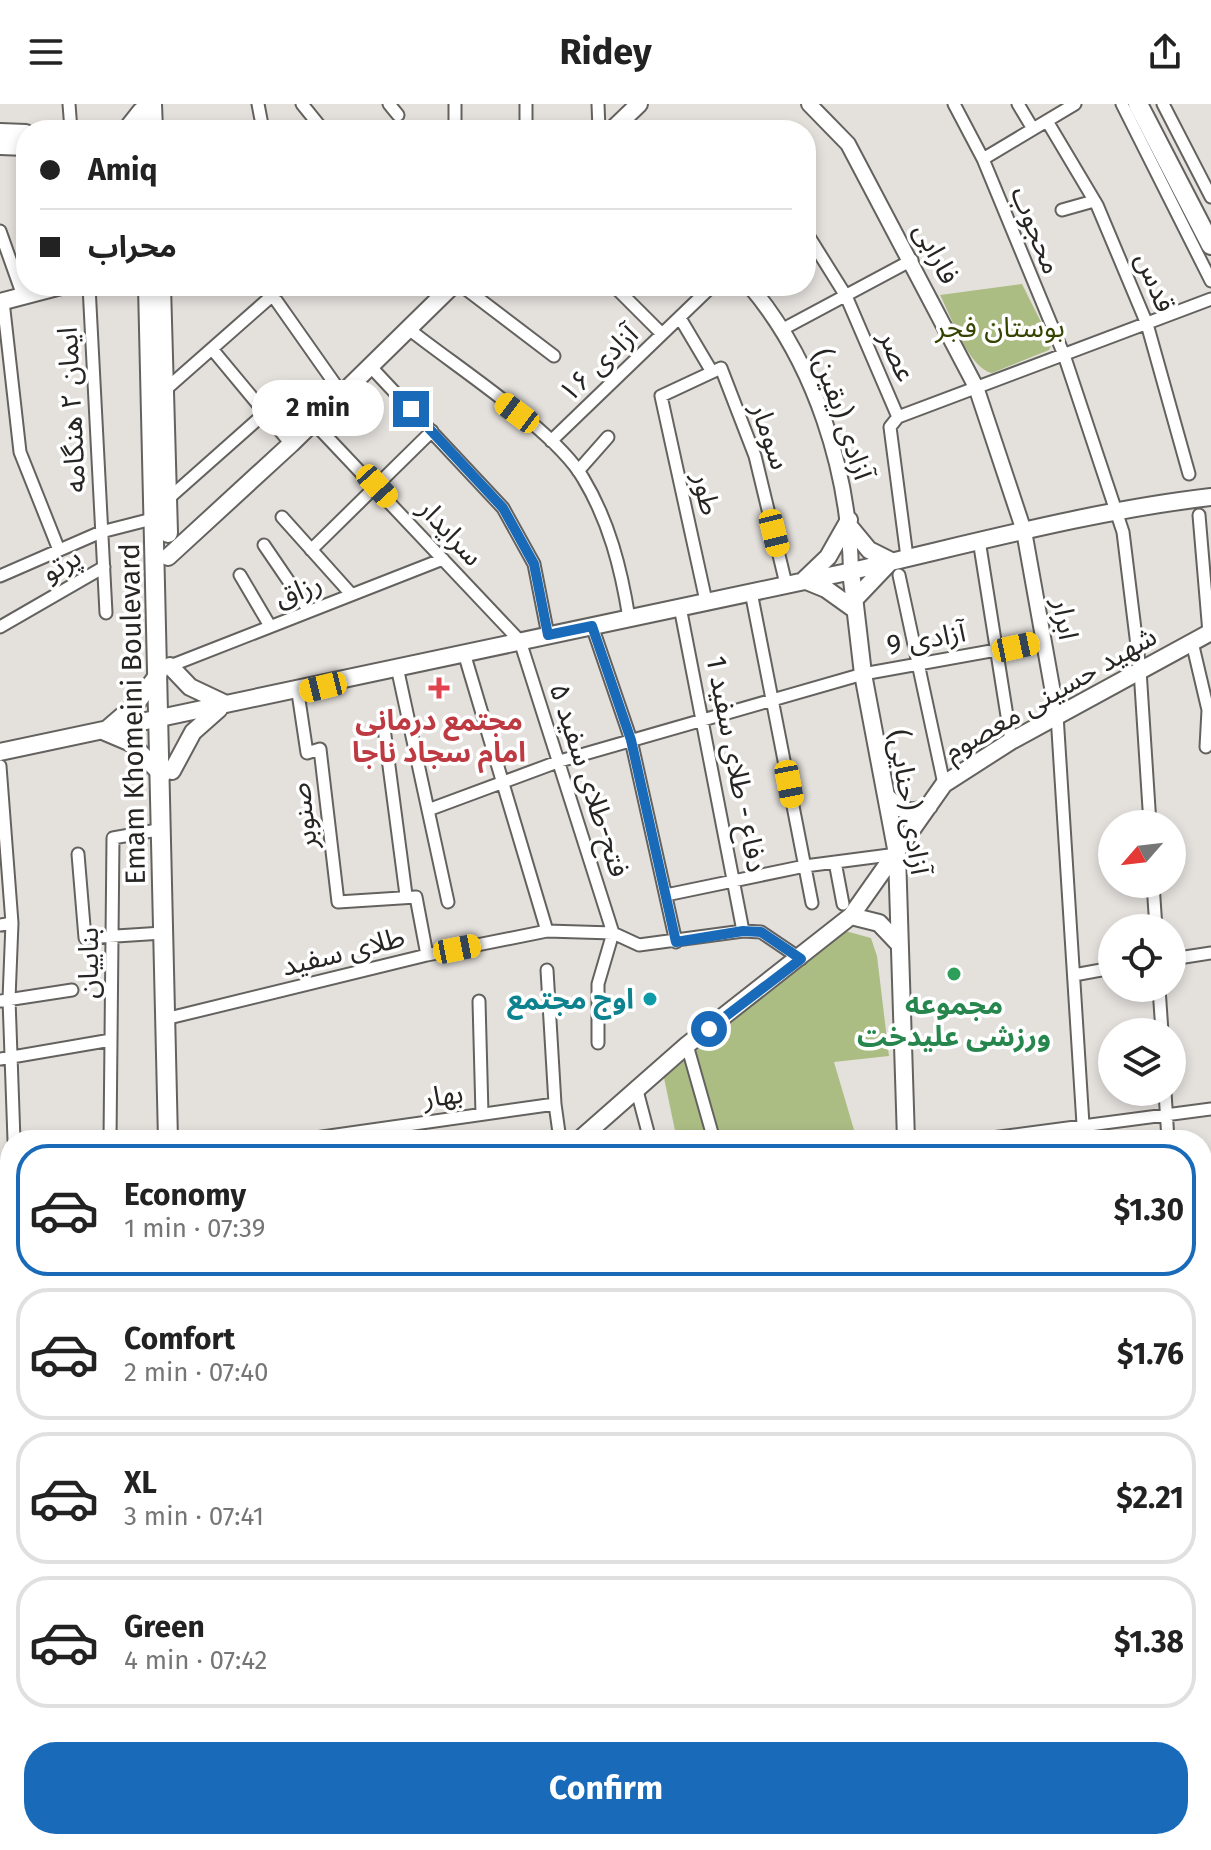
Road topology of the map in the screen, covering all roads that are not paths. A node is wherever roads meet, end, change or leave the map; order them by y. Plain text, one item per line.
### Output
1 (302, 104) edge
2 (389, 104) edge
3 (639, 104) edge
4 (809, 104) edge
5 (954, 104) edge
6 (1018, 104) edge
7 (1122, 104) edge
8 (1138, 104) edge
9 (1163, 104) edge
10 (1069, 106) edge
11 (398, 115) dead end
12 (315, 120) edge
13 (622, 120) edge
14 (1047, 121) junction
15 (1033, 129) junction
16 (983, 159) junction
17 (1211, 197) edge
18 (1094, 201) junction
19 (1062, 210) dead end
20 (0, 231) edge
21 (1211, 245) edge
22 (816, 248) edge
23 (912, 260) junction
24 (16, 276) edge
25 (1211, 281) edge
26 (89, 296) edge
27 (148, 296) edge
28 (161, 296) edge
29 (264, 296) edge
30 (274, 296) edge
31 (442, 296) edge
32 (475, 296) edge
33 (624, 296) edge
34 (702, 296) edge
35 (758, 296) edge
36 (846, 296) junction
37 (1211, 299) edge
38 (2, 301) edge
39 (680, 318) junction
40 (1147, 324) junction
41 (783, 329) junction
42 (410, 330) junction
43 (662, 334) junction
44 (212, 349) junction
45 (1064, 355) junction
46 (554, 356) dead end
47 (370, 366) junction
48 (712, 372) junction
49 (976, 387) junction
50 (165, 390) junction
51 (342, 394) junction
52 (265, 413) junction
53 (898, 417) junction
54 (313, 422) junction
55 (432, 431) junction
56 (608, 437) dead end
57 (551, 441) junction
58 (291, 444) junction
59 (578, 471) junction
60 (1189, 474) dead end
61 (1211, 484) edge
62 (377, 486) junction
63 (1211, 497) edge
64 (168, 499) junction
65 (1140, 508) junction
66 (1116, 512) junction
67 (1199, 515) dead end
68 (282, 517) dead end
69 (849, 523) junction
70 (160, 528) junction
71 (1024, 531) junction
72 (101, 532) junction
73 (979, 540) junction
74 (264, 545) dead end
75 (59, 550) junction
76 (311, 550) junction
77 (164, 556) junction
78 (443, 559) junction
79 (899, 564) junction
80 (104, 567) junction
81 (851, 571) junction
82 (240, 575) dead end
83 (0, 576) edge
84 (804, 580) junction
85 (786, 584) junction
86 (751, 592) junction
87 (351, 594) junction
88 (706, 601) junction
89 (680, 607) junction
90 (854, 609) junction
91 (309, 611) junction
92 (106, 613) dead end
93 (629, 618) junction
94 (270, 626) junction
95 (592, 626) junction
96 (0, 627) edge
97 (1210, 633) edge
98 (548, 635) junction
99 (520, 641) junction
100 (1192, 642) junction
101 (1035, 643) dead end
102 (998, 650) junction
103 (464, 653) junction
104 (918, 664) junction
105 (397, 667) junction
106 (165, 669) junction
107 (1140, 670) junction
108 (863, 674) junction
109 (298, 693) junction
110 (774, 701) junction
111 (227, 704) junction
112 (1057, 715) junction
113 (166, 718) junction
114 (704, 720) junction
115 (384, 728) dead end
116 (104, 731) junction
117 (631, 740) junction
118 (1011, 741) junction
119 (1206, 747) dead end
120 (0, 752) edge
121 (560, 761) junction
122 (0, 766) edge
123 (167, 773) junction
124 (504, 780) junction
125 (944, 784) junction
126 (886, 796) junction
127 (930, 805) junction
128 (428, 810) junction
129 (1149, 810) edge
130 (163, 829) junction
131 (78, 854) dead end
132 (897, 854) junction
133 (835, 862) junction
134 (805, 866) junction
135 (736, 881) junction
136 (406, 895) junction
137 (666, 895) junction
138 (448, 902) dead end
139 (812, 903) dead end
140 (847, 910) junction
141 (6, 924) edge
142 (547, 931) junction
143 (743, 931) junction
144 (163, 933) junction
145 (613, 933) junction
146 (112, 938) junction
147 (676, 942) junction
148 (898, 943) junction
149 (1211, 953) edge
150 (427, 955) junction
151 (1186, 957) edge
152 (801, 959) junction
153 (547, 970) dead end
154 (1098, 971) edge
155 (1074, 975) junction
156 (72, 990) dead end
157 (5, 1000) edge
158 (479, 1001) dead end
159 (173, 1017) junction
160 (111, 1040) junction
161 (598, 1043) dead end
162 (687, 1045) junction
163 (6, 1058) edge
164 (636, 1087) junction
165 (555, 1104) junction
166 (1166, 1106) edge
167 (1211, 1109) edge
168 (482, 1114) junction
169 (1167, 1115) junction
170 (1084, 1126) junction
171 (13, 1130) edge
172 (110, 1130) edge
173 (168, 1130) edge
174 (176, 1130) edge
175 (371, 1130) edge
176 (559, 1130) edge
177 (592, 1130) edge
178 (647, 1130) edge
179 (711, 1130) edge
180 (906, 1130) edge
181 (1056, 1130) edge
182 (1084, 1130) edge
183 (1168, 1130) edge

1 - 12 street
2 - 11 street
3 - 13 main road
4 - 23 street, فارابی
5 - 16 street, محجوب
6 - 15 street
7 - 25 street
8 - 21 main road
9 - 17 street
10 - 14 street
14 - 15 street
14 - 18 street, قدس
15 - 16 street
16 - 45 street, محجوب
18 - 19 street
18 - 40 street, قدس
20 - 24 street
22 - 36 street, عصر
23 - 36 street
23 - 49 street, فارابی
26 - 72 street, ایمان ۲ هنگامه
27 - 70 main road, Emam Khomeini Boulevard
28 - 50 main road, Emam Khomeini Boulevard
29 - 44 street
30 - 51 street
31 - 42 main road
32 - 46 street
33 - 43 street
34 - 39 street, آزادی ۱۶
35 - 41 street, آزادی (یقین)
36 - 41 street
36 - 53 street, عصر
37 - 40 street
38 - 75 street
39 - 43 street, آزادی ۱۶
39 - 48 street
40 - 45 street
40 - 60 street, قدس
41 - 69 street, آزادی (یقین)
42 - 47 main road
42 - 57 street
43 - 57 street, آزادی ۱۶
44 - 50 street
44 - 52 street
45 - 49 street
45 - 66 street, محجوب
47 - 51 main road
47 - 55 street
48 - 85 street, سومار
48 - 88 street, طور
49 - 53 street
49 - 71 street, فارابی
50 - 64 main road, Emam Khomeini Boulevard
51 - 54 main road
52 - 58 street
52 - 64 street
53 - 79 street, عصر
54 - 58 main road
54 - 62 street, سرایدار
55 - 62 street
55 - 98 street
56 - 59 street
57 - 59 street
58 - 77 main road
59 - 93 street
61 - 65 main road
62 - 76 street
62 - 78 street, سرایدار
63 - 65 main road
64 - 70 main road, Emam Khomeini Boulevard
65 - 66 main road
66 - 71 main road
66 - 107 street, محجوب
67 - 97 street
68 - 76 street
69 - 79 main road
69 - 81 street, آزادی (یقین)
69 - 84 main road
70 - 72 street
70 - 77 main road, Emam Khomeini Boulevard
71 - 73 main road
71 - 112 street, ابرار
72 - 75 street
72 - 80 street, ایمان ۲ هنگامه
73 - 79 main road
73 - 102 street
74 - 91 street
75 - 83 street
76 - 87 street
77 - 106 main road, Emam Khomeini Boulevard
78 - 87 street, رزاق
78 - 99 street, سرایدار
79 - 81 main road
79 - 90 main road
79 - 104 street, عصر
80 - 92 street, ایمان ۲ هنگامه
80 - 96 street, پرتو
81 - 84 main road
81 - 90 main road, آزادی (حنایی)
82 - 94 street
84 - 85 main road
84 - 90 main road
85 - 86 main road
86 - 88 main road
86 - 110 street
87 - 91 street, رزاق
88 - 89 main road
89 - 93 main road
89 - 114 street, دفاع - طلای سفید 1
90 - 108 main road, آزادی (حنایی)
91 - 94 street, رزاق
93 - 95 main road
94 - 106 street, رزاق
95 - 98 main road
95 - 117 street
97 - 100 main road, شهید حسینی معصوم
98 - 99 main road
99 - 103 main road
99 - 121 street, فتح-طلای سفید ۵
100 - 107 main road, شهید حسینی معصوم
100 - 119 street
101 - 102 street, آزادی 9
102 - 104 street, آزادی 9
102 - 118 street
103 - 105 main road
103 - 124 street
104 - 108 street, آزادی 9
104 - 125 street, عصر
105 - 109 main road
105 - 128 street
106 - 111 main road
106 - 113 main road, Emam Khomeini Boulevard
106 - 116 main road
107 - 112 main road, شهید حسینی معصوم
107 - 129 street, محجوب
108 - 110 street, آزادی 9
108 - 126 main road, آزادی (حنایی)
109 - 111 main road
109 - 136 street, صنوبر
110 - 114 street, آزادی 9
110 - 134 street
111 - 113 main road
111 - 123 main road
112 - 118 main road, شهید حسینی معصوم
112 - 155 street
113 - 116 main road
113 - 123 main road, Emam Khomeini Boulevard
114 - 117 street, آزادی 9
114 - 135 street, دفاع - طلای سفید 1
115 - 136 street
116 - 120 main road
116 - 123 main road
117 - 121 street, آزادی 9
117 - 137 street
118 - 125 main road, شهید حسینی معصوم
121 - 124 street, آزادی 9
121 - 145 street, فتح-طلای سفید ۵
122 - 141 street
123 - 130 main road, Emam Khomeini Boulevard
123 - 159 main road, Emam Khomeini Boulevard
124 - 128 street, آزادی 9
124 - 142 street
125 - 127 main road, شهید حسینی معصوم
126 - 127 main road
126 - 132 main road, آزادی (حنایی)
127 - 132 main road, شهید حسینی معصوم
128 - 138 street
130 - 144 main road, Emam Khomeini Boulevard
130 - 146 street, بناییان
131 - 146 street
132 - 133 street
132 - 140 main road, شهید حسینی معصوم
132 - 148 main road, آزادی (حنایی)
133 - 134 street
133 - 140 street
134 - 135 street
134 - 139 street
135 - 137 street
135 - 143 street, دفاع - طلای سفید 1
136 - 150 street
137 - 147 street
140 - 148 main road
140 - 152 main road, شهید حسینی معصوم
141 - 157 street
142 - 145 street, طلای سفید
142 - 150 street, طلای سفید
143 - 147 street, طلای سفید
143 - 152 street, طلای سفید
144 - 146 street
144 - 173 main road, Emam Khomeini Boulevard
145 - 147 street, طلای سفید
145 - 161 street
146 - 160 street, بناییان
148 - 180 main road, آزادی (حنایی)
149 - 151 street
150 - 159 street, طلای سفید
152 - 162 main road, شهید حسینی معصوم
153 - 165 street
154 - 155 street
155 - 170 street
156 - 157 street
157 - 163 street
158 - 168 street
159 - 174 main road, Emam Khomeini Boulevard
160 - 163 street
160 - 172 street, بناییان
162 - 164 main road, شهید حسینی معصوم
162 - 179 street
163 - 171 street
164 - 177 main road, شهید حسینی معصوم
164 - 178 street
165 - 168 street, بهار
165 - 176 street
166 - 169 street
167 - 169 street
168 - 175 street, بهار
169 - 170 street
169 - 183 street
170 - 181 street
170 - 182 street

